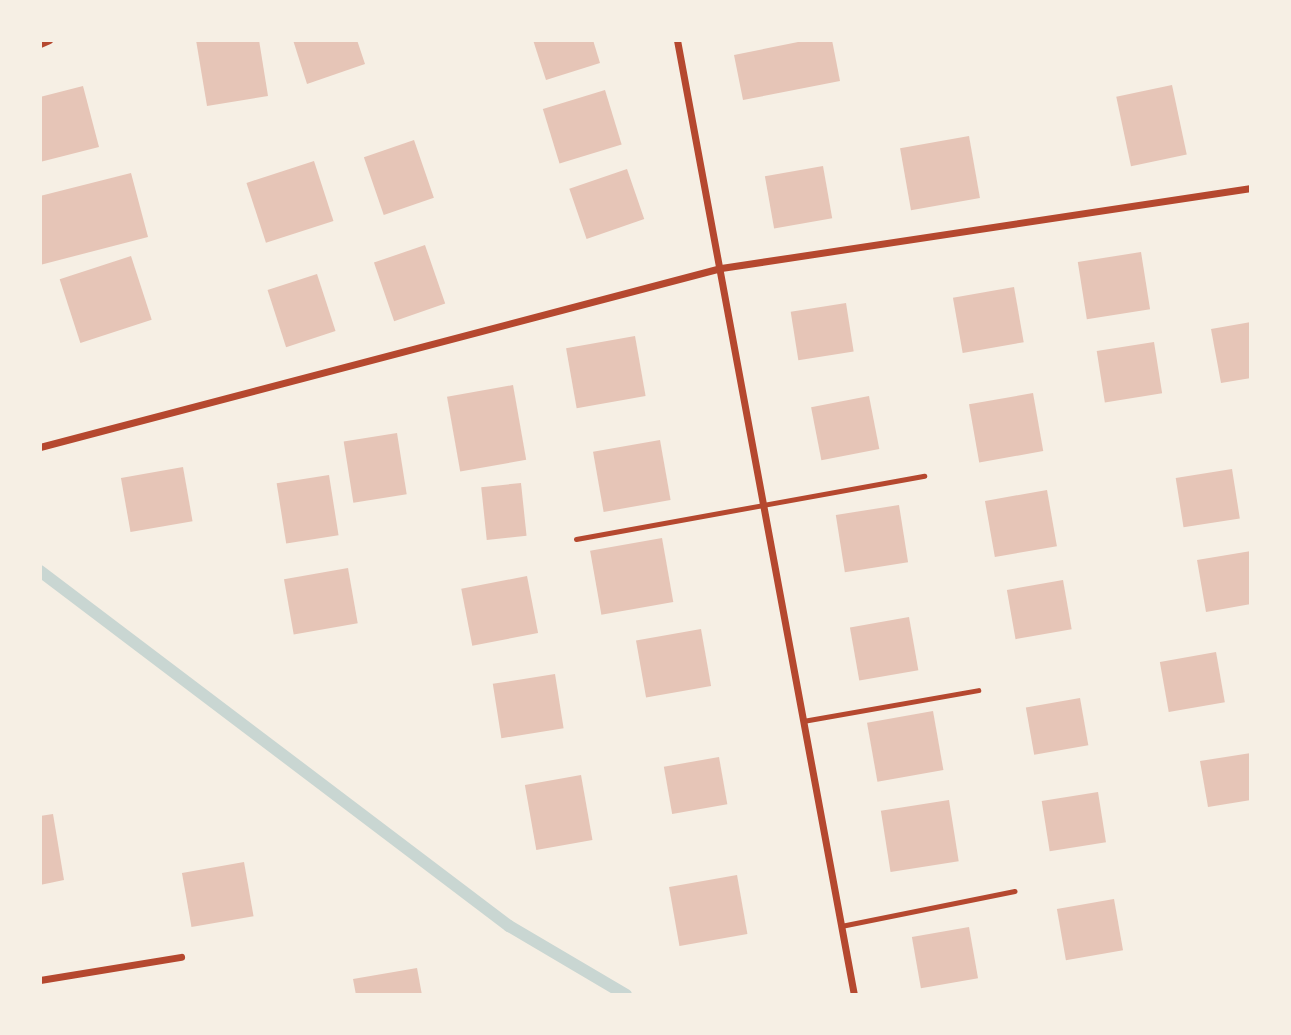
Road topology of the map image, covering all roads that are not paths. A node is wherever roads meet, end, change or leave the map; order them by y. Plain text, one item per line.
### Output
1 (50, 40) edge
2 (677, 40) edge
3 (40, 44) edge
4 (1251, 188) edge
5 (721, 268) junction
6 (40, 447) edge
7 (924, 475) dead end
8 (764, 504) junction
9 (576, 539) dead end
10 (978, 690) dead end
11 (803, 721) junction
12 (1015, 891) dead end
13 (841, 926) junction
14 (181, 957) dead end
15 (40, 980) edge
16 (854, 995) edge

1 - 3 street
2 - 5 street
4 - 5 street
5 - 6 street
5 - 8 street
7 - 8 lane
8 - 9 lane
8 - 11 street
10 - 11 lane
11 - 13 street
12 - 13 lane
13 - 16 street
14 - 15 street

